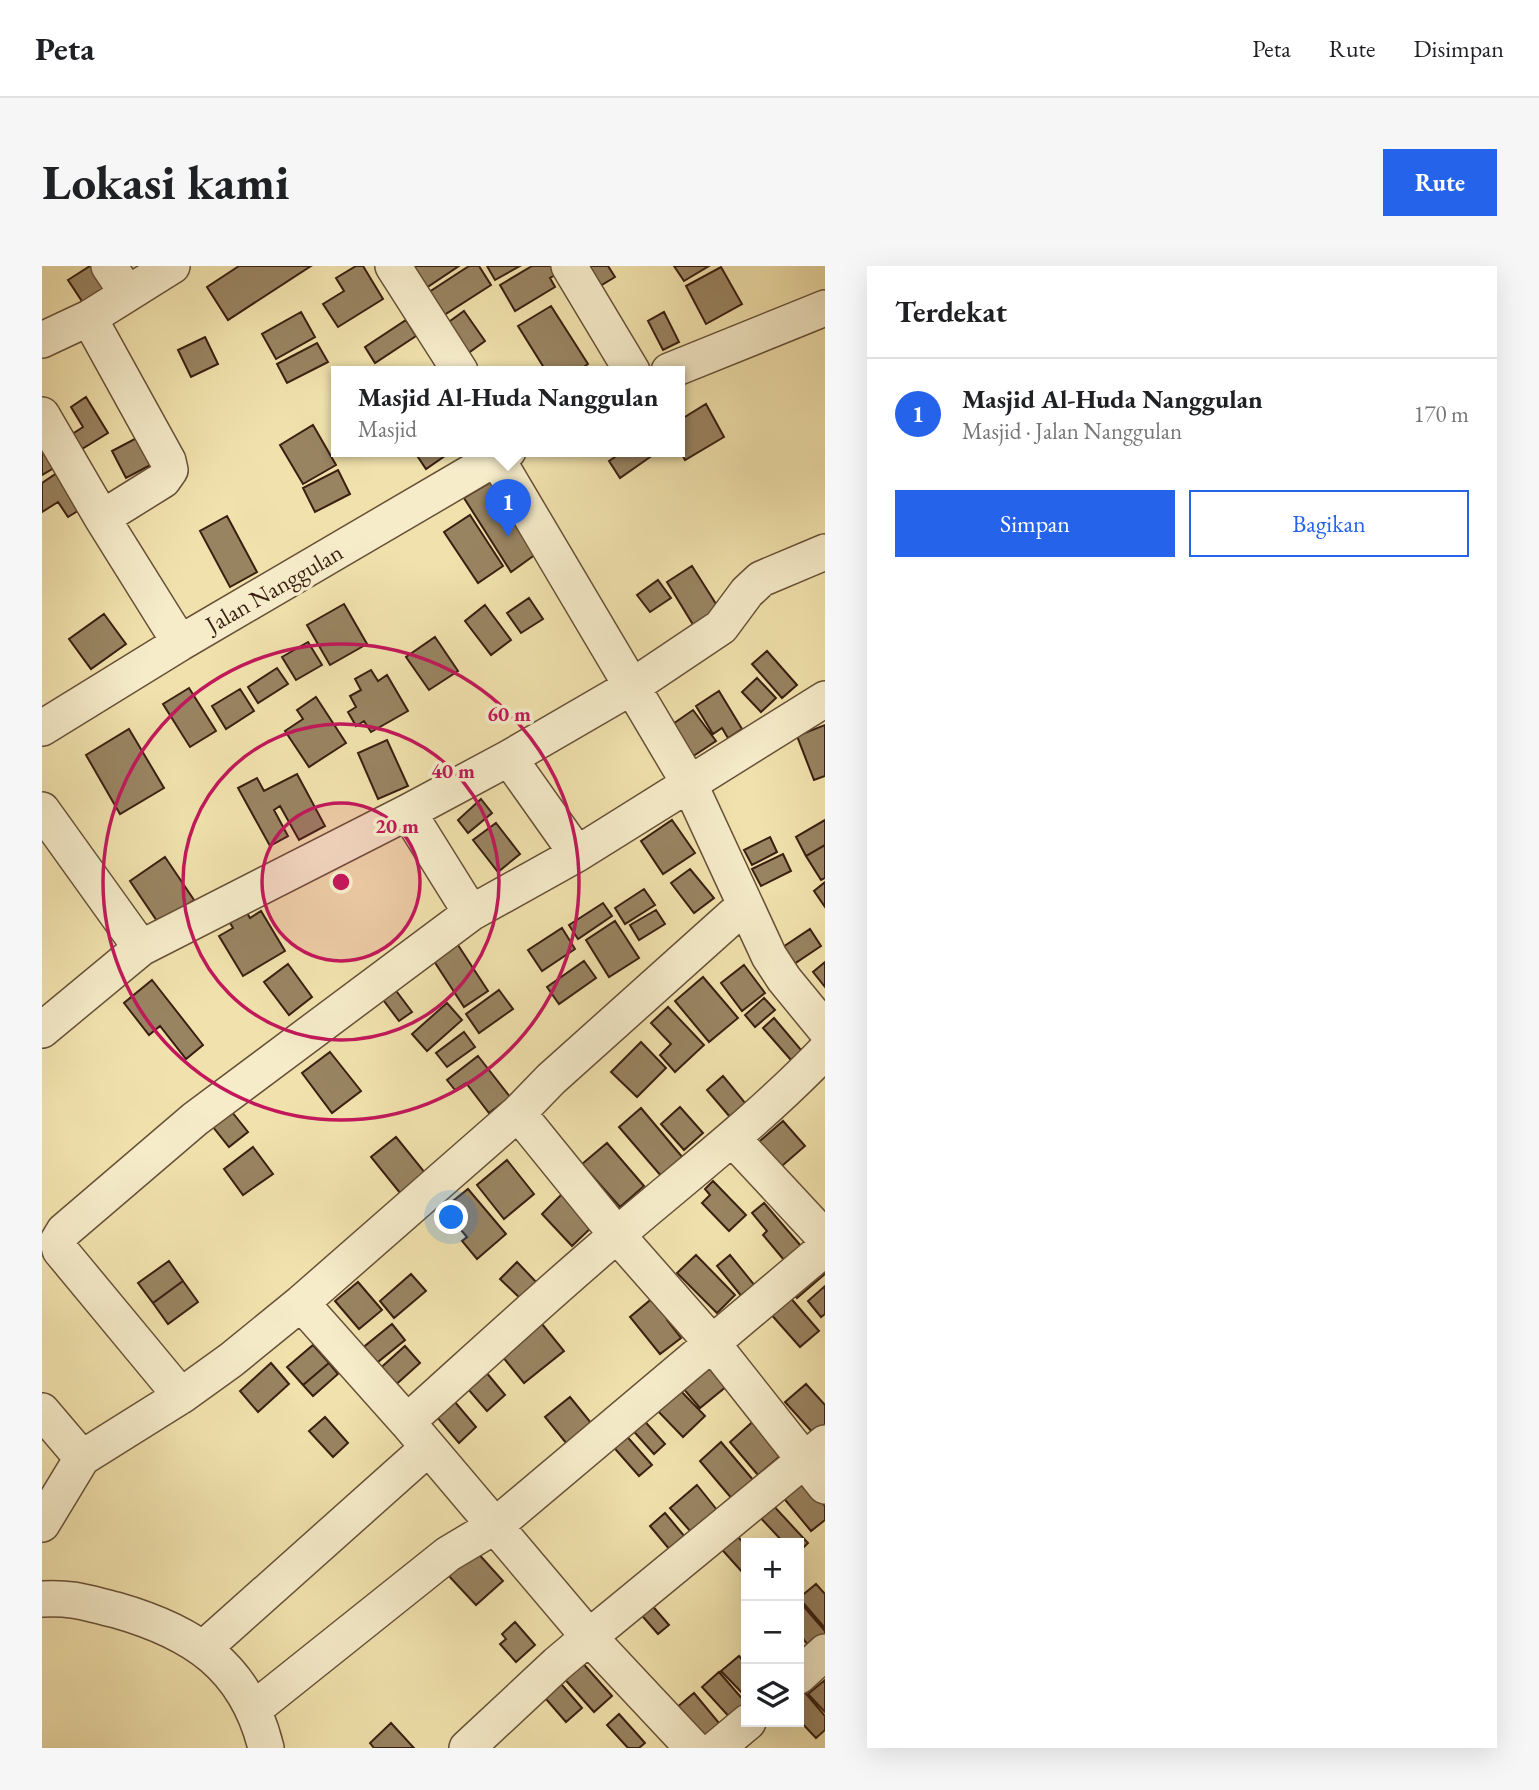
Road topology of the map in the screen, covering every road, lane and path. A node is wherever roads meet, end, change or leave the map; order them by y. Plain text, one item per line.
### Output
1 (172, 266) edge
2 (393, 266) edge
3 (569, 266) edge
4 (118, 280) edge
5 (825, 308) edge
6 (89, 318) junction
7 (42, 340) edge
8 (457, 366) edge
9 (629, 366) edge
10 (681, 366) edge
11 (42, 415) edge
12 (499, 457) edge
13 (503, 457) edge
14 (102, 518) junction
15 (825, 551) edge
16 (180, 643) junction
17 (633, 685) junction
18 (825, 699) edge
19 (42, 728) edge
20 (509, 758) junction
21 (690, 783) junction
22 (42, 810) edge
23 (408, 812) junction
24 (577, 854) junction
25 (745, 905) junction
26 (471, 913) junction
27 (141, 948) junction
28 (825, 1029) edge
29 (42, 1030) edge
30 (825, 1051) edge
31 (518, 1113) junction
32 (733, 1139) junction
33 (617, 1235) junction
34 (825, 1238) edge
35 (825, 1248) edge
36 (301, 1303) junction
37 (712, 1342) junction
38 (181, 1396) junction
39 (43, 1414) edge
40 (418, 1435) junction
41 (82, 1458) junction
42 (818, 1463) edge
43 (42, 1524) edge
44 (495, 1526) junction
45 (42, 1599) edge
46 (589, 1637) junction
47 (204, 1648) junction
48 (825, 1652) edge
49 (804, 1671) edge
50 (254, 1709) junction
51 (742, 1727) edge
52 (266, 1748) edge
53 (467, 1748) edge
54 (693, 1748) edge
55 (717, 1748) edge

1 - 4 street
2 - 8 street
3 - 9 street
4 - 6 street
5 - 10 street
6 - 7 street
6 - 14 street
11 - 14 street
12 - 16 street, Jalan Nanggulan
13 - 17 street
14 - 16 street
15 - 17 street
16 - 19 street, Jalan Nanggulan
17 - 20 street
17 - 21 street
18 - 21 street
20 - 23 street
20 - 24 street
21 - 24 street
21 - 25 street
22 - 27 street
23 - 26 street
23 - 27 street
24 - 26 street
25 - 28 street
25 - 31 street
26 - 38 street
27 - 29 street
30 - 32 street
31 - 33 street
31 - 36 street
32 - 33 street
32 - 34 street
33 - 37 street
33 - 40 street
35 - 37 street
36 - 38 street
36 - 40 street
37 - 42 street
37 - 44 street
38 - 41 street
39 - 41 street
40 - 44 street
40 - 47 street
41 - 43 street
42 - 46 street
44 - 46 street
44 - 50 street
45 - 47 street
46 - 53 street
46 - 54 street
47 - 50 street
48 - 49 street
50 - 52 street
51 - 55 street

